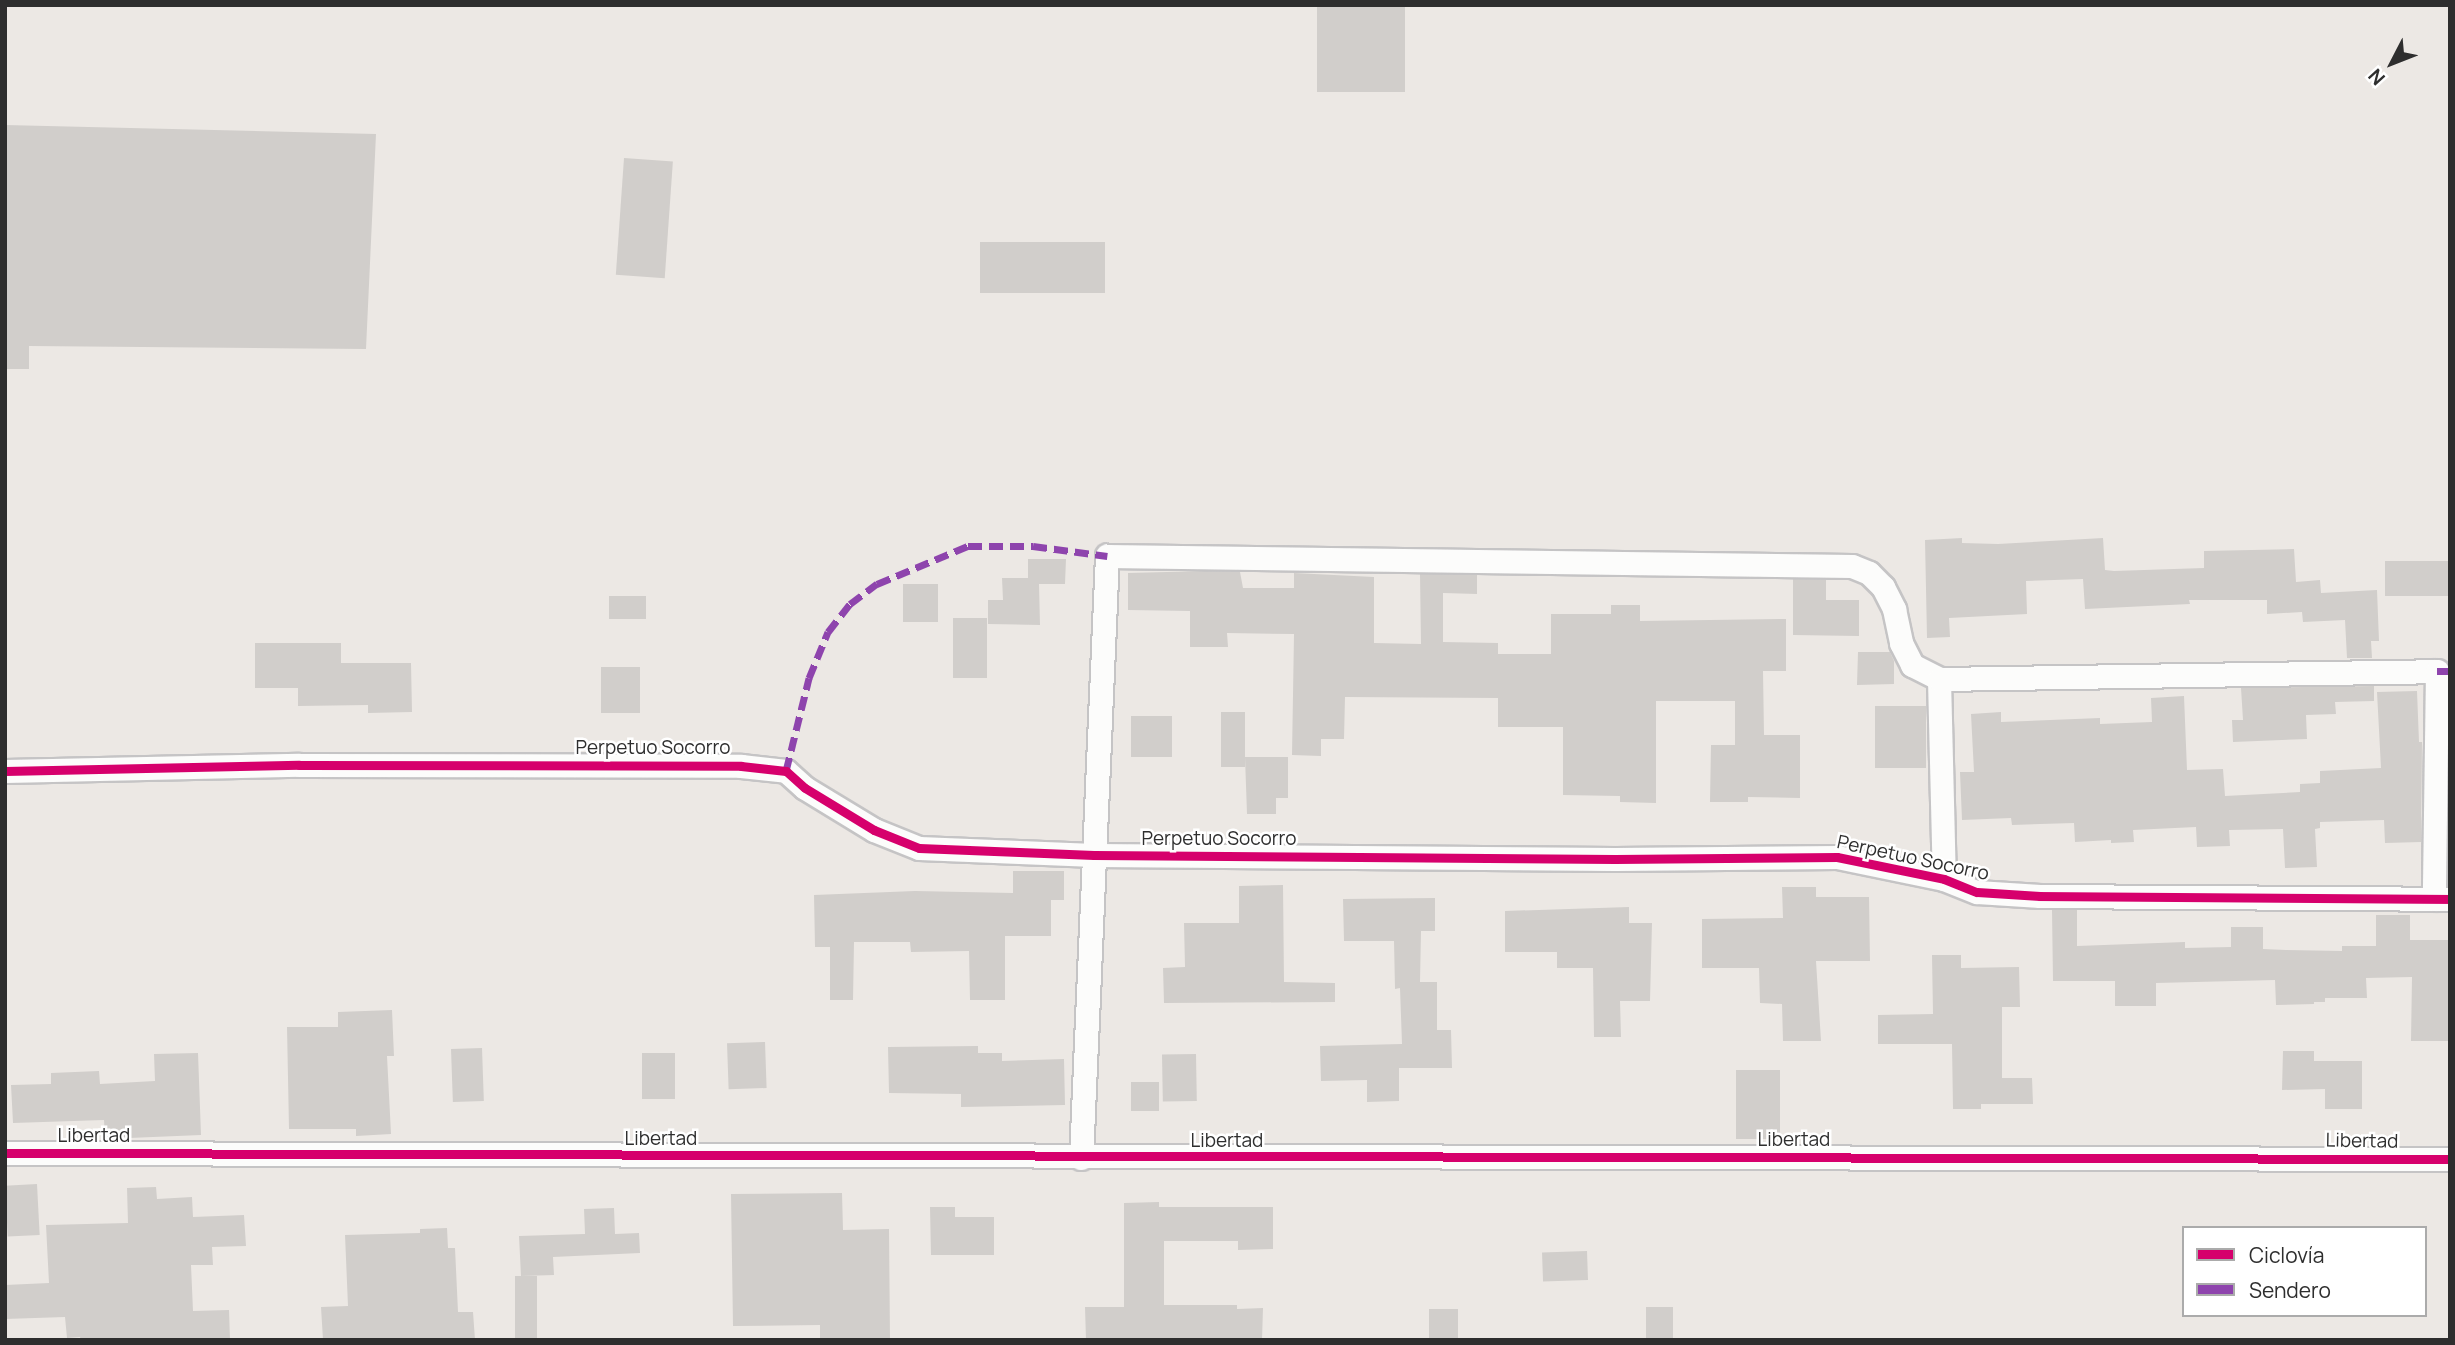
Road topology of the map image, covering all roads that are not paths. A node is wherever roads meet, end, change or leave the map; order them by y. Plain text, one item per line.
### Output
1 (1939, 679) junction
2 (5, 771) edge
3 (1094, 855) junction
4 (1944, 879) junction
5 (2442, 899) edge
6 (5, 1153) edge
7 (1081, 1158) junction
8 (2450, 1159) edge

1 - 3 street
1 - 4 street
1 - 5 street
2 - 3 street, Perpetuo Socorro
3 - 4 street, Perpetuo Socorro
3 - 7 street
4 - 5 street, Perpetuo Socorro
6 - 7 street, Libertad
7 - 8 street, Libertad

